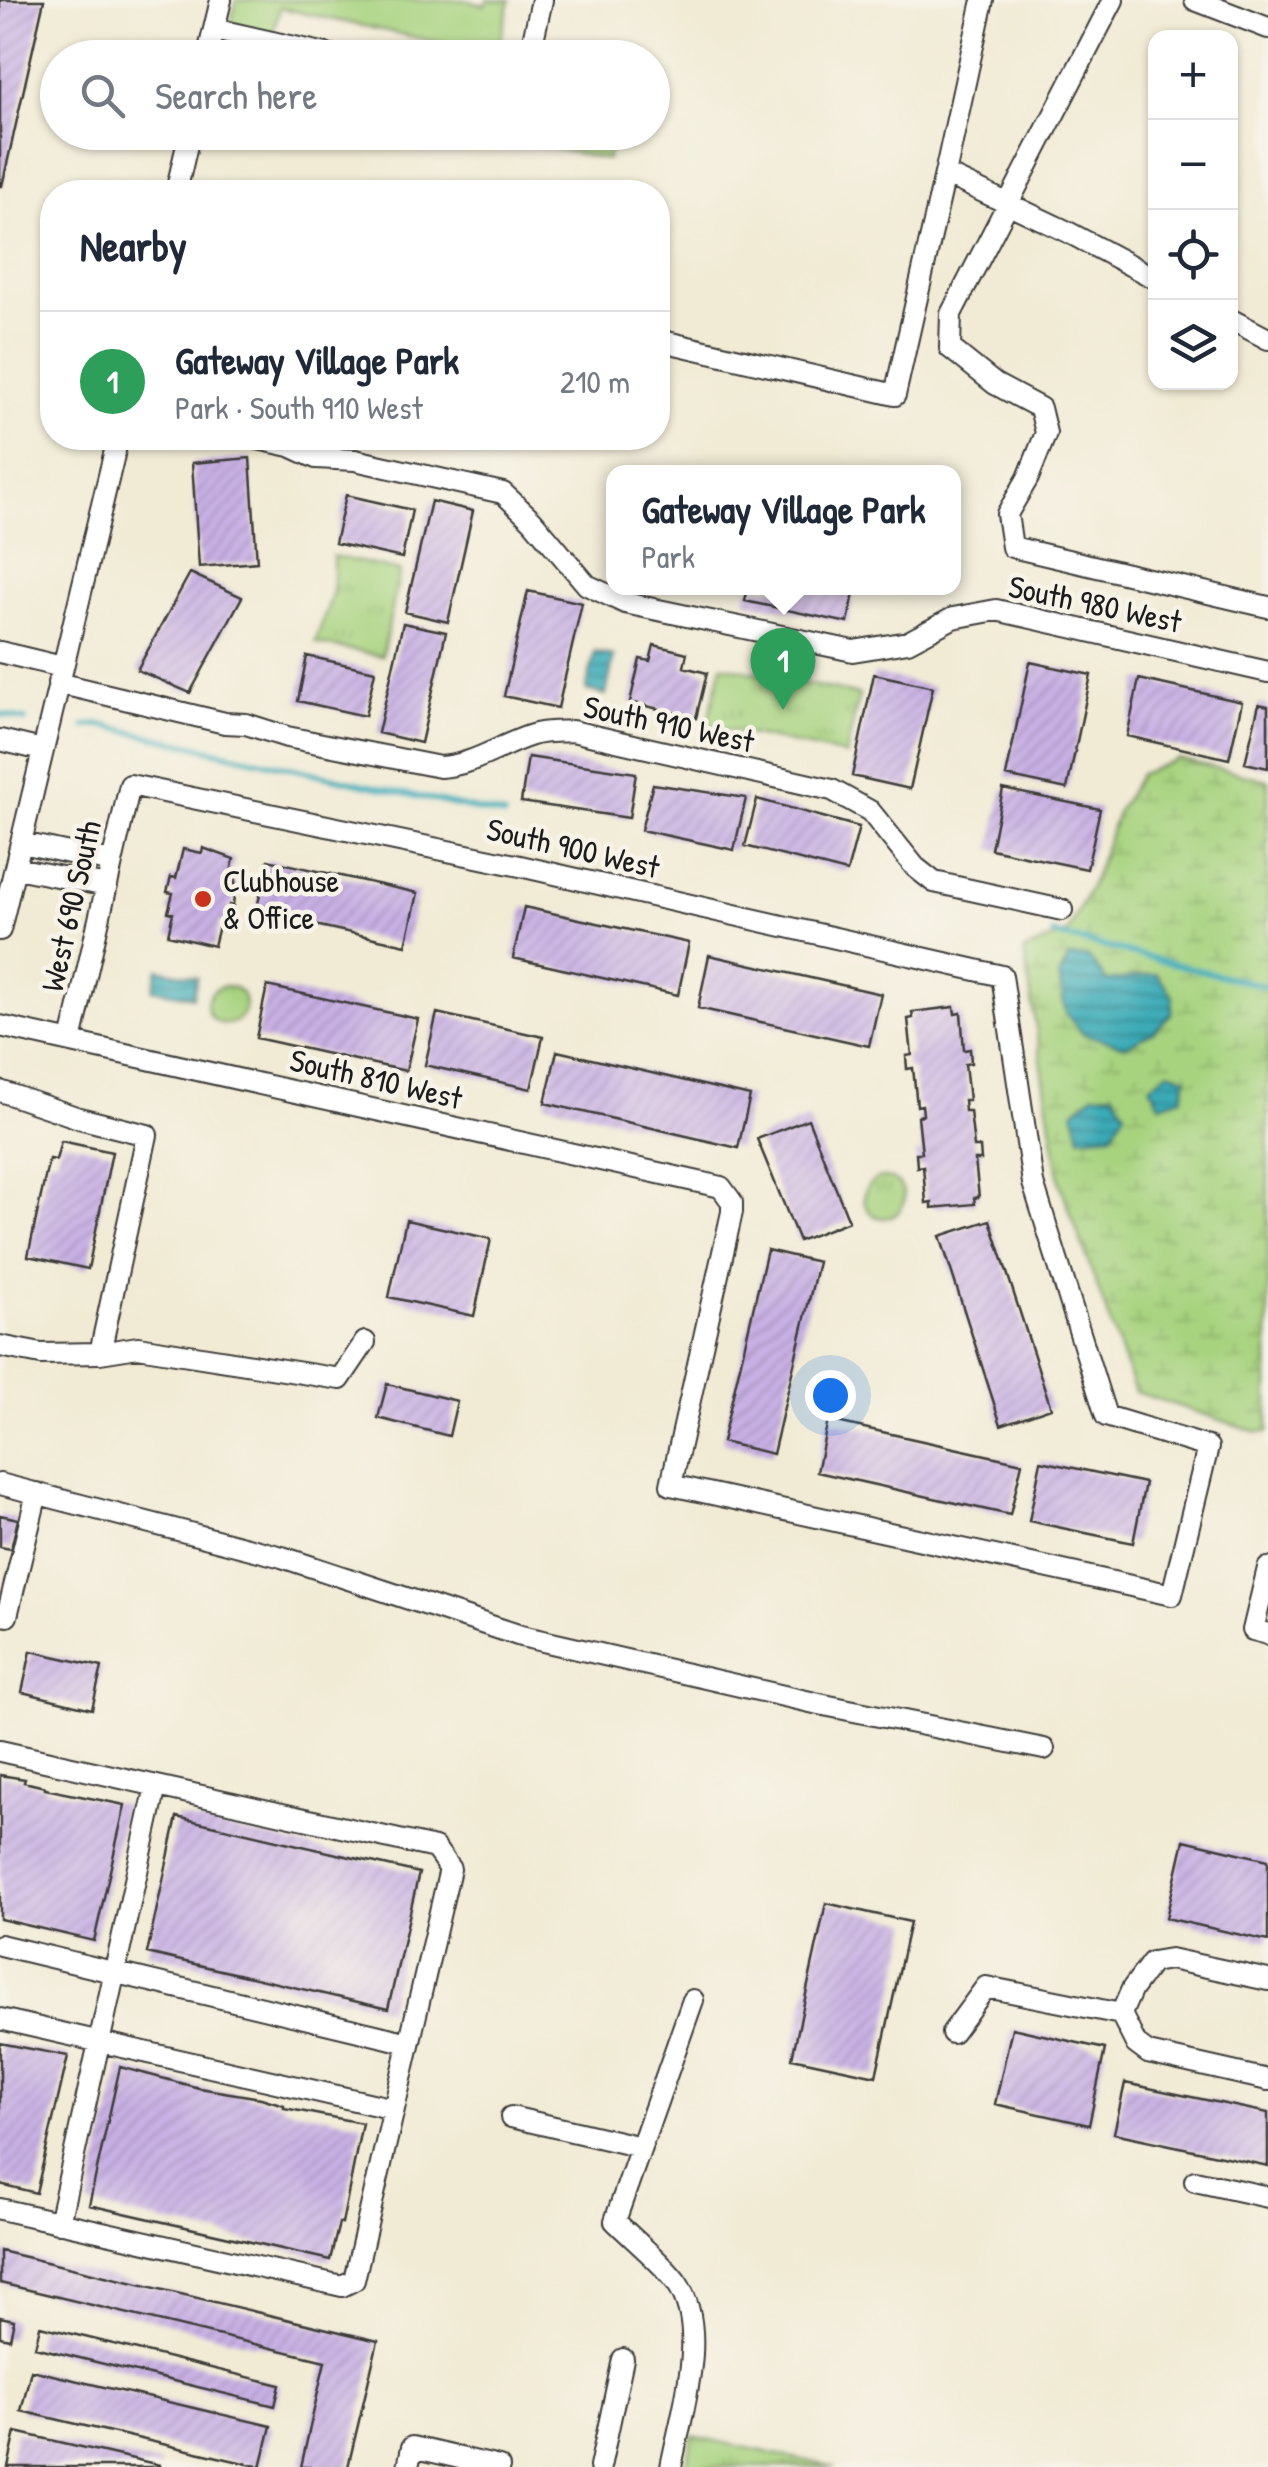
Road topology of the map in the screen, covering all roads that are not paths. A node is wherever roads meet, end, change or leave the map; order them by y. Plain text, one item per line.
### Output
1 (221, 0) edge
2 (542, 0) edge
3 (983, 0) edge
4 (1113, 0) edge
5 (1196, 0) edge
6 (1268, 28) edge
7 (214, 29) junction
8 (212, 40) edge
9 (263, 40) edge
10 (532, 40) edge
11 (186, 150) edge
12 (944, 174) junction
13 (179, 180) edge
14 (1008, 202) junction
15 (1148, 275) edge
16 (1238, 323) edge
17 (1268, 339) edge
18 (670, 343) edge
19 (115, 450) edge
20 (299, 450) edge
21 (606, 595) edge
22 (607, 595) edge
23 (1268, 607) edge
24 (0, 652) edge
25 (1268, 672) edge
26 (60, 675) junction
27 (0, 740) edge
28 (42, 750) junction
29 (130, 785) joint
30 (22, 843) junction
31 (112, 862) junction
32 (16, 868) junction
33 (107, 886) junction
34 (1062, 910) dead end
35 (0, 930) edge
36 (0, 1026) edge
37 (71, 1041) junction
38 (0, 1091) edge
39 (732, 1202) joint
40 (365, 1342) dead end
41 (0, 1346) edge
42 (100, 1353) junction
43 (0, 1484) edge
44 (37, 1493) junction
45 (1268, 1568) edge
46 (0, 1614) edge
47 (1260, 1632) edge
48 (1044, 1749) dead end
49 (0, 1751) edge
50 (156, 1786) junction
51 (0, 1945) edge
52 (115, 1972) junction
53 (1268, 1980) edge
54 (694, 2000) dead end
55 (1121, 2014) junction
56 (0, 2019) edge
57 (952, 2032) dead end
58 (99, 2043) junction
59 (409, 2043) junction
60 (1268, 2080) edge
61 (394, 2109) junction
62 (512, 2117) dead end
63 (641, 2147) junction
64 (1195, 2181) dead end
65 (1268, 2197) edge
66 (0, 2210) edge
67 (60, 2223) junction
68 (623, 2359) dead end
69 (408, 2467) edge
70 (499, 2467) edge
71 (600, 2467) edge
72 (671, 2467) edge

1 - 7 street
2 - 10 street
3 - 12 street
4 - 14 street
5 - 6 street
7 - 8 street
7 - 9 street
11 - 13 street
12 - 14 street
12 - 18 street
14 - 15 street
14 - 23 street
16 - 17 street
19 - 26 street
20 - 21 street, South 980 West
22 - 25 street, South 980 West
24 - 26 street, South 910 West
26 - 28 street
26 - 34 street, South 910 West
27 - 28 street
28 - 30 street
29 - 31 street, West 690 South
29 - 39 street, South 900 West
30 - 31 street
30 - 32 street
31 - 33 street, West 690 South
32 - 33 street
32 - 35 street
33 - 37 street, West 690 South
36 - 37 street, South 810 West
37 - 39 street, South 810 West
38 - 42 street
40 - 42 street
41 - 42 street
43 - 44 street
44 - 46 street
44 - 48 street
45 - 47 street
49 - 50 street
50 - 52 street
50 - 59 street
51 - 52 street
52 - 58 street
52 - 59 street
53 - 55 street
54 - 63 street
55 - 57 street
55 - 60 street
56 - 58 street
58 - 61 street
58 - 67 street
59 - 61 street
61 - 67 street
62 - 63 street
63 - 72 street
64 - 65 street
66 - 67 street
68 - 71 street
69 - 70 street

